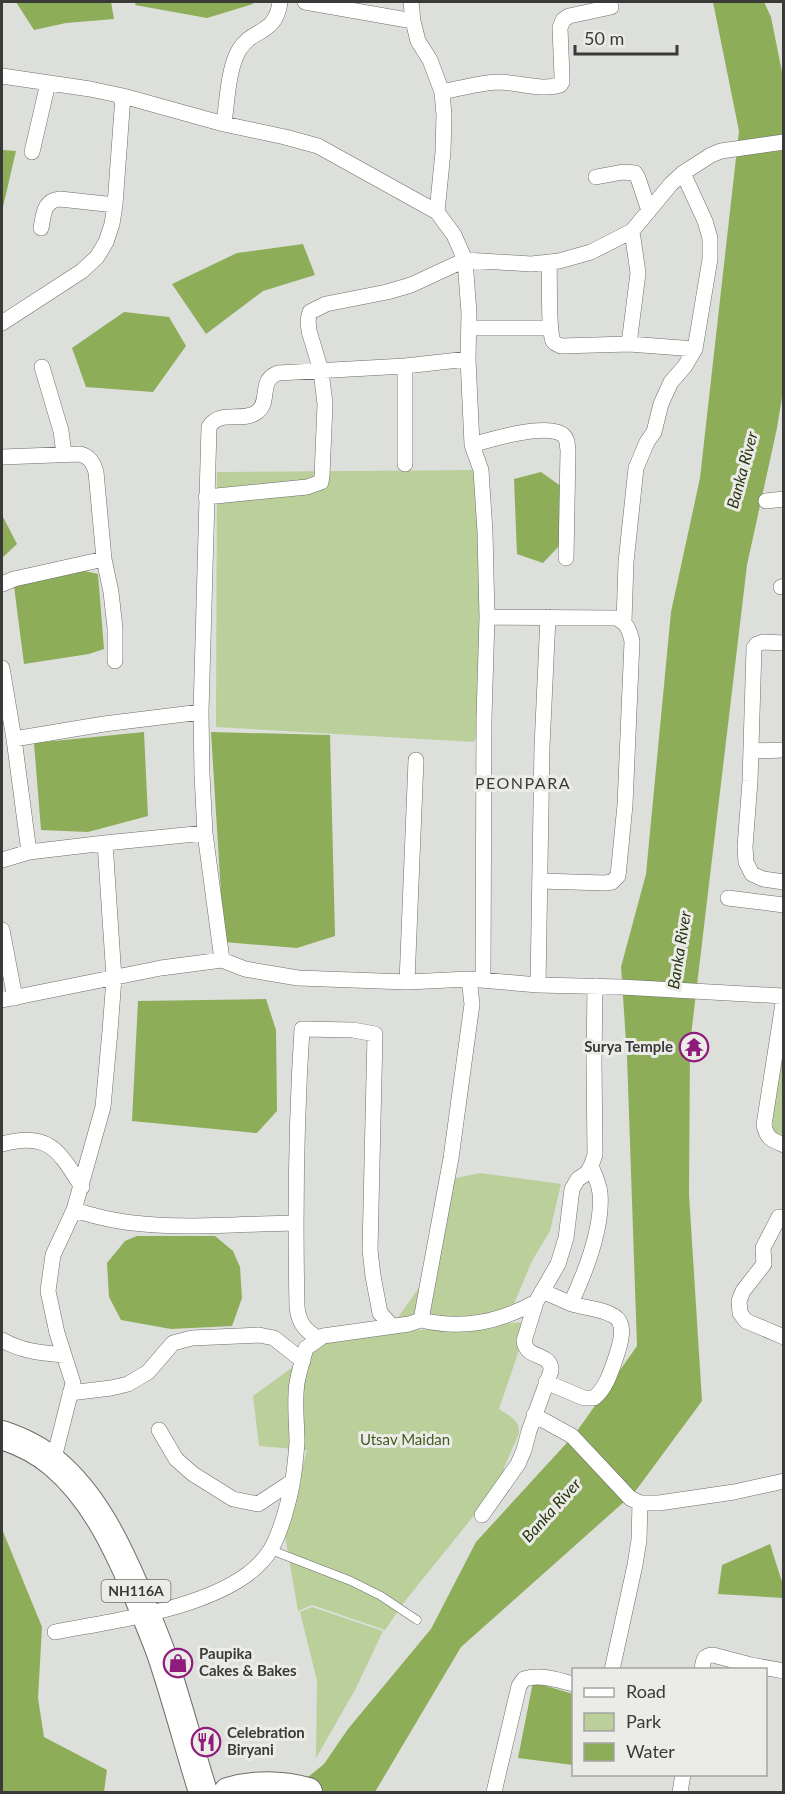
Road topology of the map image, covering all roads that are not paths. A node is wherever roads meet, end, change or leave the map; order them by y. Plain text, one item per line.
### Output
1 (280, 2) edge
2 (305, 2) edge
3 (411, 2) edge
4 (611, 7) dead end
5 (413, 21) junction
6 (2, 76) edge
7 (48, 83) junction
8 (442, 92) junction
9 (123, 96) junction
10 (224, 124) junction
11 (783, 142) edge
12 (32, 152) dead end
13 (683, 173) junction
14 (596, 177) dead end
15 (115, 205) junction
16 (648, 211) junction
17 (437, 212) junction
18 (41, 228) dead end
19 (632, 231) junction
20 (465, 260) junction
21 (549, 262) junction
22 (2, 323) edge
23 (469, 328) junction
24 (551, 328) junction
25 (629, 344) junction
26 (695, 349) junction
27 (468, 359) junction
28 (405, 366) junction
29 (42, 367) dead end
30 (321, 370) junction
31 (472, 445) junction
32 (64, 454) junction
33 (2, 456) edge
34 (405, 464) dead end
35 (206, 497) junction
36 (783, 499) edge
37 (766, 501) dead end
38 (566, 558) dead end
39 (104, 559) junction
40 (2, 584) edge
41 (487, 617) junction
42 (548, 617) junction
43 (624, 622) junction
44 (783, 643) edge
45 (115, 661) dead end
46 (2, 668) edge
47 (201, 712) junction
48 (14, 739) junction
49 (783, 750) edge
50 (751, 751) junction
51 (416, 760) dead end
52 (205, 833) junction
53 (105, 843) junction
54 (28, 852) junction
55 (2, 860) edge
56 (540, 881) junction
57 (783, 882) edge
58 (729, 898) dead end
59 (783, 905) edge
60 (2, 930) edge
61 (222, 960) junction
62 (114, 978) junction
63 (476, 979) junction
64 (407, 982) junction
65 (538, 985) junction
66 (595, 986) junction
67 (783, 997) edge
68 (8, 999) edge
69 (2, 1144) edge
70 (783, 1145) edge
71 (591, 1166) junction
72 (81, 1187) junction
73 (75, 1210) junction
74 (779, 1217) dead end
75 (295, 1223) junction
76 (539, 1296) junction
77 (571, 1303) junction
78 (421, 1320) junction
79 (392, 1326) junction
80 (783, 1337) edge
81 (319, 1339) junction
82 (2, 1340) edge
83 (64, 1355) junction
84 (303, 1361) junction
85 (546, 1382) junction
86 (70, 1393) junction
87 (534, 1415) junction
88 (159, 1430) dead end
89 (2, 1435) edge
90 (53, 1462) junction
91 (293, 1481) junction
92 (783, 1481) edge
93 (635, 1501) junction
94 (482, 1515) dead end
95 (271, 1550) junction
96 (146, 1614) junction
97 (417, 1620) dead end
98 (55, 1632) dead end
99 (612, 1668) edge
100 (702, 1668) edge
101 (783, 1671) edge
102 (572, 1684) edge
103 (683, 1776) edge
104 (302, 1791) edge
105 (203, 1792) edge
106 (228, 1792) edge
107 (495, 1792) edge
108 (680, 1792) edge

1 - 10 street
2 - 5 street
3 - 5 street
4 - 8 street
5 - 8 street
6 - 7 street
7 - 9 street
7 - 12 street
8 - 17 street
9 - 10 street
9 - 15 street
10 - 17 street
11 - 13 street
13 - 16 street
13 - 26 street
14 - 16 street
15 - 18 street
15 - 22 street
16 - 19 street
17 - 20 street
19 - 21 street
19 - 25 street
20 - 21 street
20 - 23 street
20 - 30 street
21 - 24 street
23 - 24 street
23 - 27 street
24 - 25 street
25 - 26 street
26 - 43 street
27 - 28 street
27 - 31 street
28 - 30 street
28 - 34 street
29 - 32 street
30 - 35 street
30 - 35 street
31 - 38 street
31 - 41 street
32 - 33 street
32 - 39 street
35 - 47 street
36 - 37 street
39 - 40 street
39 - 45 street
41 - 42 street
41 - 63 street
42 - 43 street
42 - 56 street
43 - 56 street
44 - 50 street
46 - 48 street
47 - 48 street
47 - 52 street
48 - 54 street
49 - 50 street
50 - 57 street
51 - 64 street
52 - 53 street
52 - 61 street
53 - 54 street
53 - 62 street
54 - 55 street
56 - 65 street
58 - 59 street
60 - 68 street
61 - 62 street
61 - 64 street
62 - 68 street
62 - 72 street
63 - 64 street
63 - 65 street
63 - 78 street
65 - 66 street
66 - 67 street
66 - 71 street
67 - 70 street
69 - 72 street
71 - 76 street
71 - 77 street
72 - 73 street
73 - 75 street
73 - 83 street
74 - 80 street
75 - 79 street
75 - 81 street
76 - 77 street
76 - 78 street
76 - 85 street
77 - 85 street
78 - 79 street
79 - 81 street
81 - 84 street
82 - 83 street
83 - 86 street
84 - 86 street
84 - 91 street
85 - 87 street
86 - 90 street
87 - 93 street
87 - 94 street
88 - 91 street
89 - 90 highway, NH116A
90 - 96 highway, NH116A
91 - 95 street
92 - 93 street
93 - 99 street
95 - 96 street
95 - 97 lane
96 - 98 street
96 - 105 highway, NH116A
100 - 101 street
102 - 107 street
103 - 108 street
104 - 106 highway

